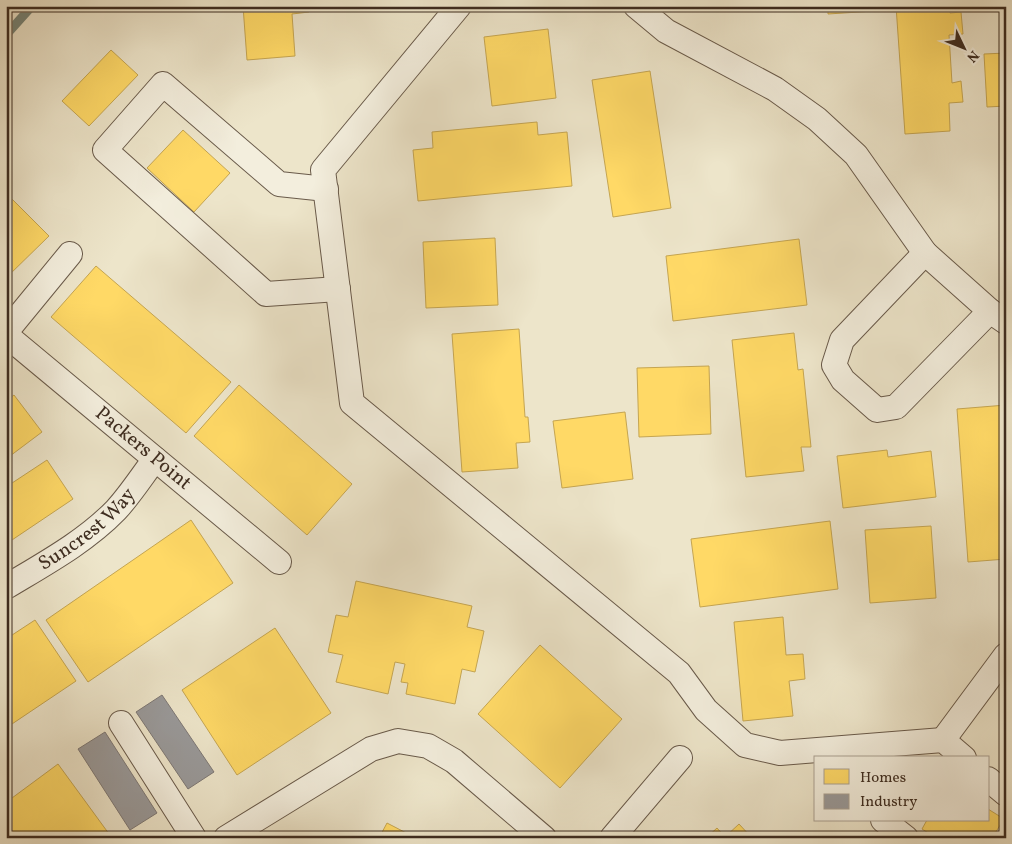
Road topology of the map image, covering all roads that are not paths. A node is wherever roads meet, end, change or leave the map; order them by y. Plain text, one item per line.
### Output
1 (459, 6) edge
2 (636, 6) edge
3 (326, 189) junction
4 (925, 253) junction
5 (70, 254) dead end
6 (338, 289) junction
7 (998, 317) edge
8 (6, 334) edge
9 (155, 459) junction
10 (279, 562) dead end
11 (6, 587) edge
12 (1006, 655) edge
13 (121, 723) dead end
14 (943, 740) junction
15 (876, 752) edge
16 (962, 756) edge
17 (680, 758) dead end
18 (990, 781) edge
19 (1006, 794) edge
20 (886, 822) edge
21 (194, 838) edge
22 (226, 838) edge
23 (544, 838) edge
24 (612, 838) edge
25 (906, 838) edge

1 - 3 street
2 - 4 street
3 - 6 street
3 - 6 street
4 - 7 street
4 - 7 street
5 - 8 street
6 - 15 street
8 - 9 street, Packers Point
9 - 10 street, Packers Point
9 - 11 street, Suncrest Way
12 - 14 street
13 - 21 street
14 - 15 street
14 - 16 street
17 - 24 street
18 - 19 street
20 - 25 street
22 - 23 street

